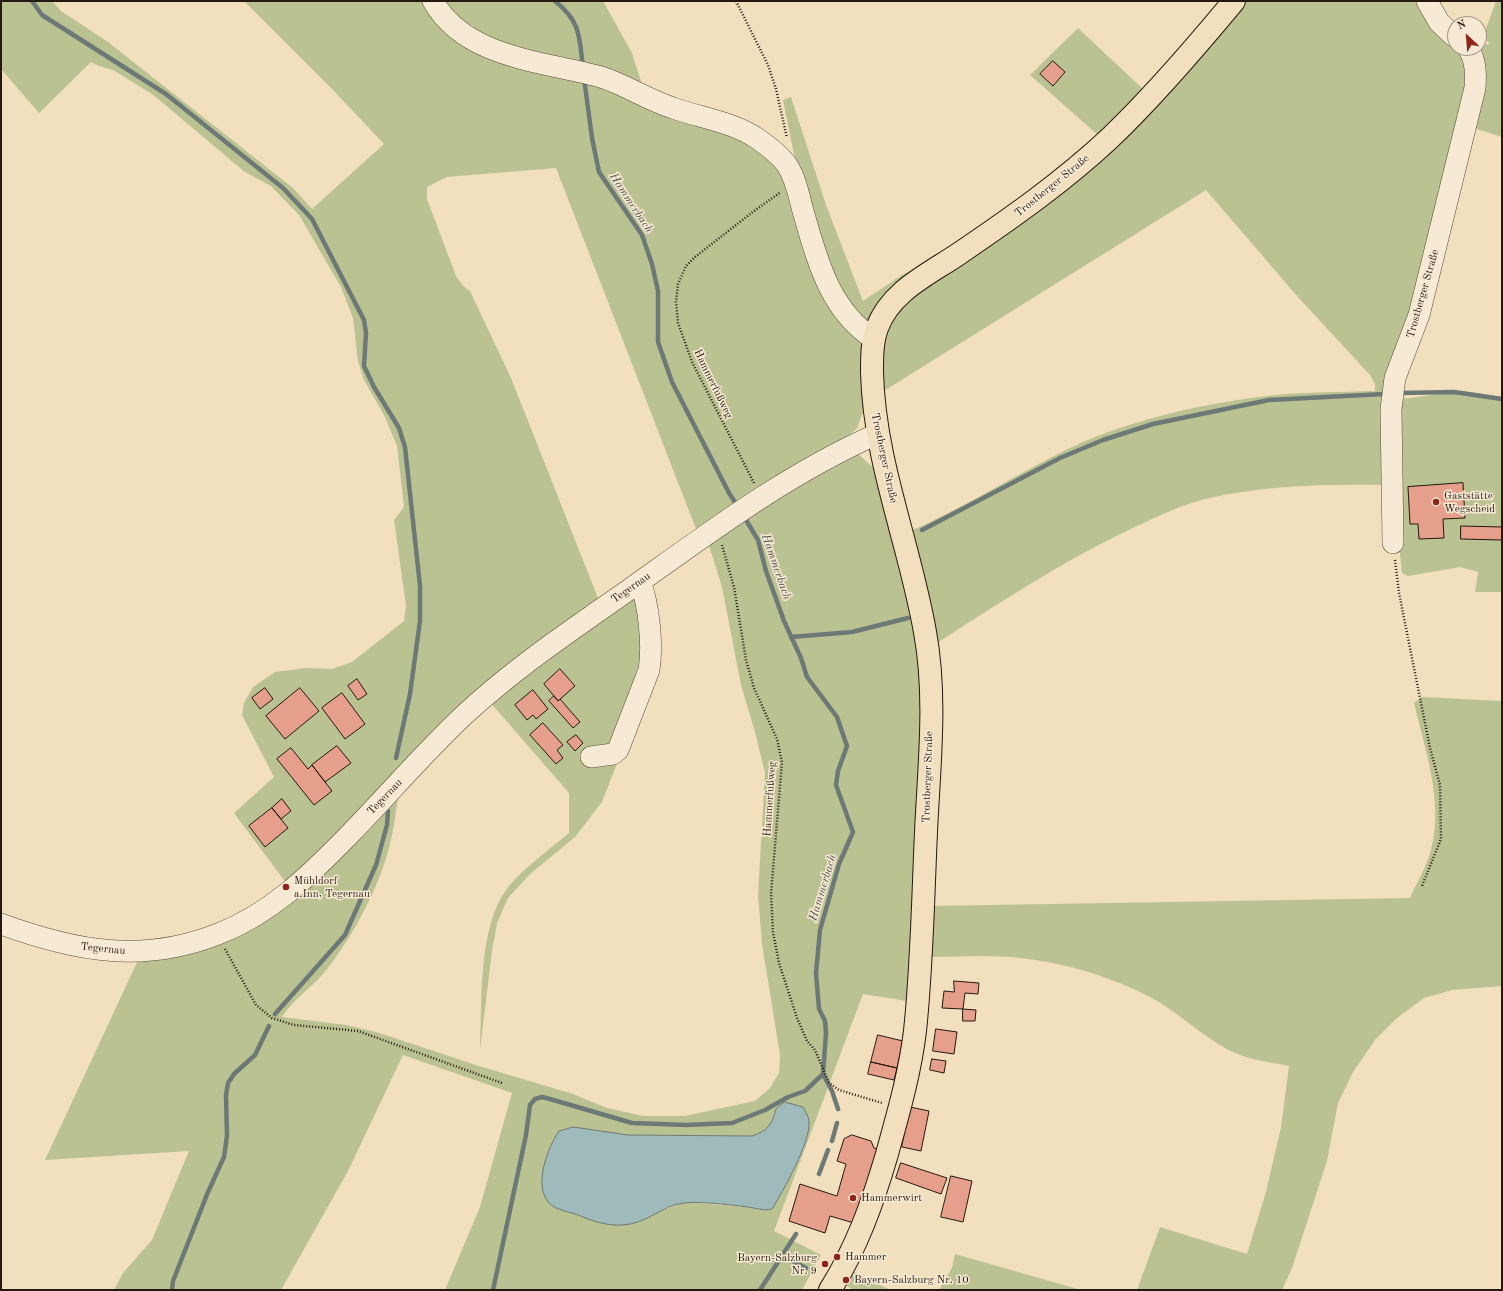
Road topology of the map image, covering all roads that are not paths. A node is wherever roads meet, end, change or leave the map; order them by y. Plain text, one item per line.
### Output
1 (433, 1) edge
2 (1234, 1) edge
3 (1427, 1) edge
4 (1447, 29) edge
5 (1471, 56) edge
6 (874, 339) junction
7 (877, 434) junction
8 (1393, 543) road end
9 (640, 582) junction
10 (591, 757) dead end
11 (1, 924) edge
12 (836, 1288) edge

1 - 6 street
2 - 6 main road, Trostberger Straße
3 - 4 street
5 - 8 street, Trostberger Straße
6 - 7 main road, Trostberger Straße
7 - 9 street, Tegernau
7 - 12 main road, Trostberger Straße
9 - 10 street
9 - 11 street, Tegernau

